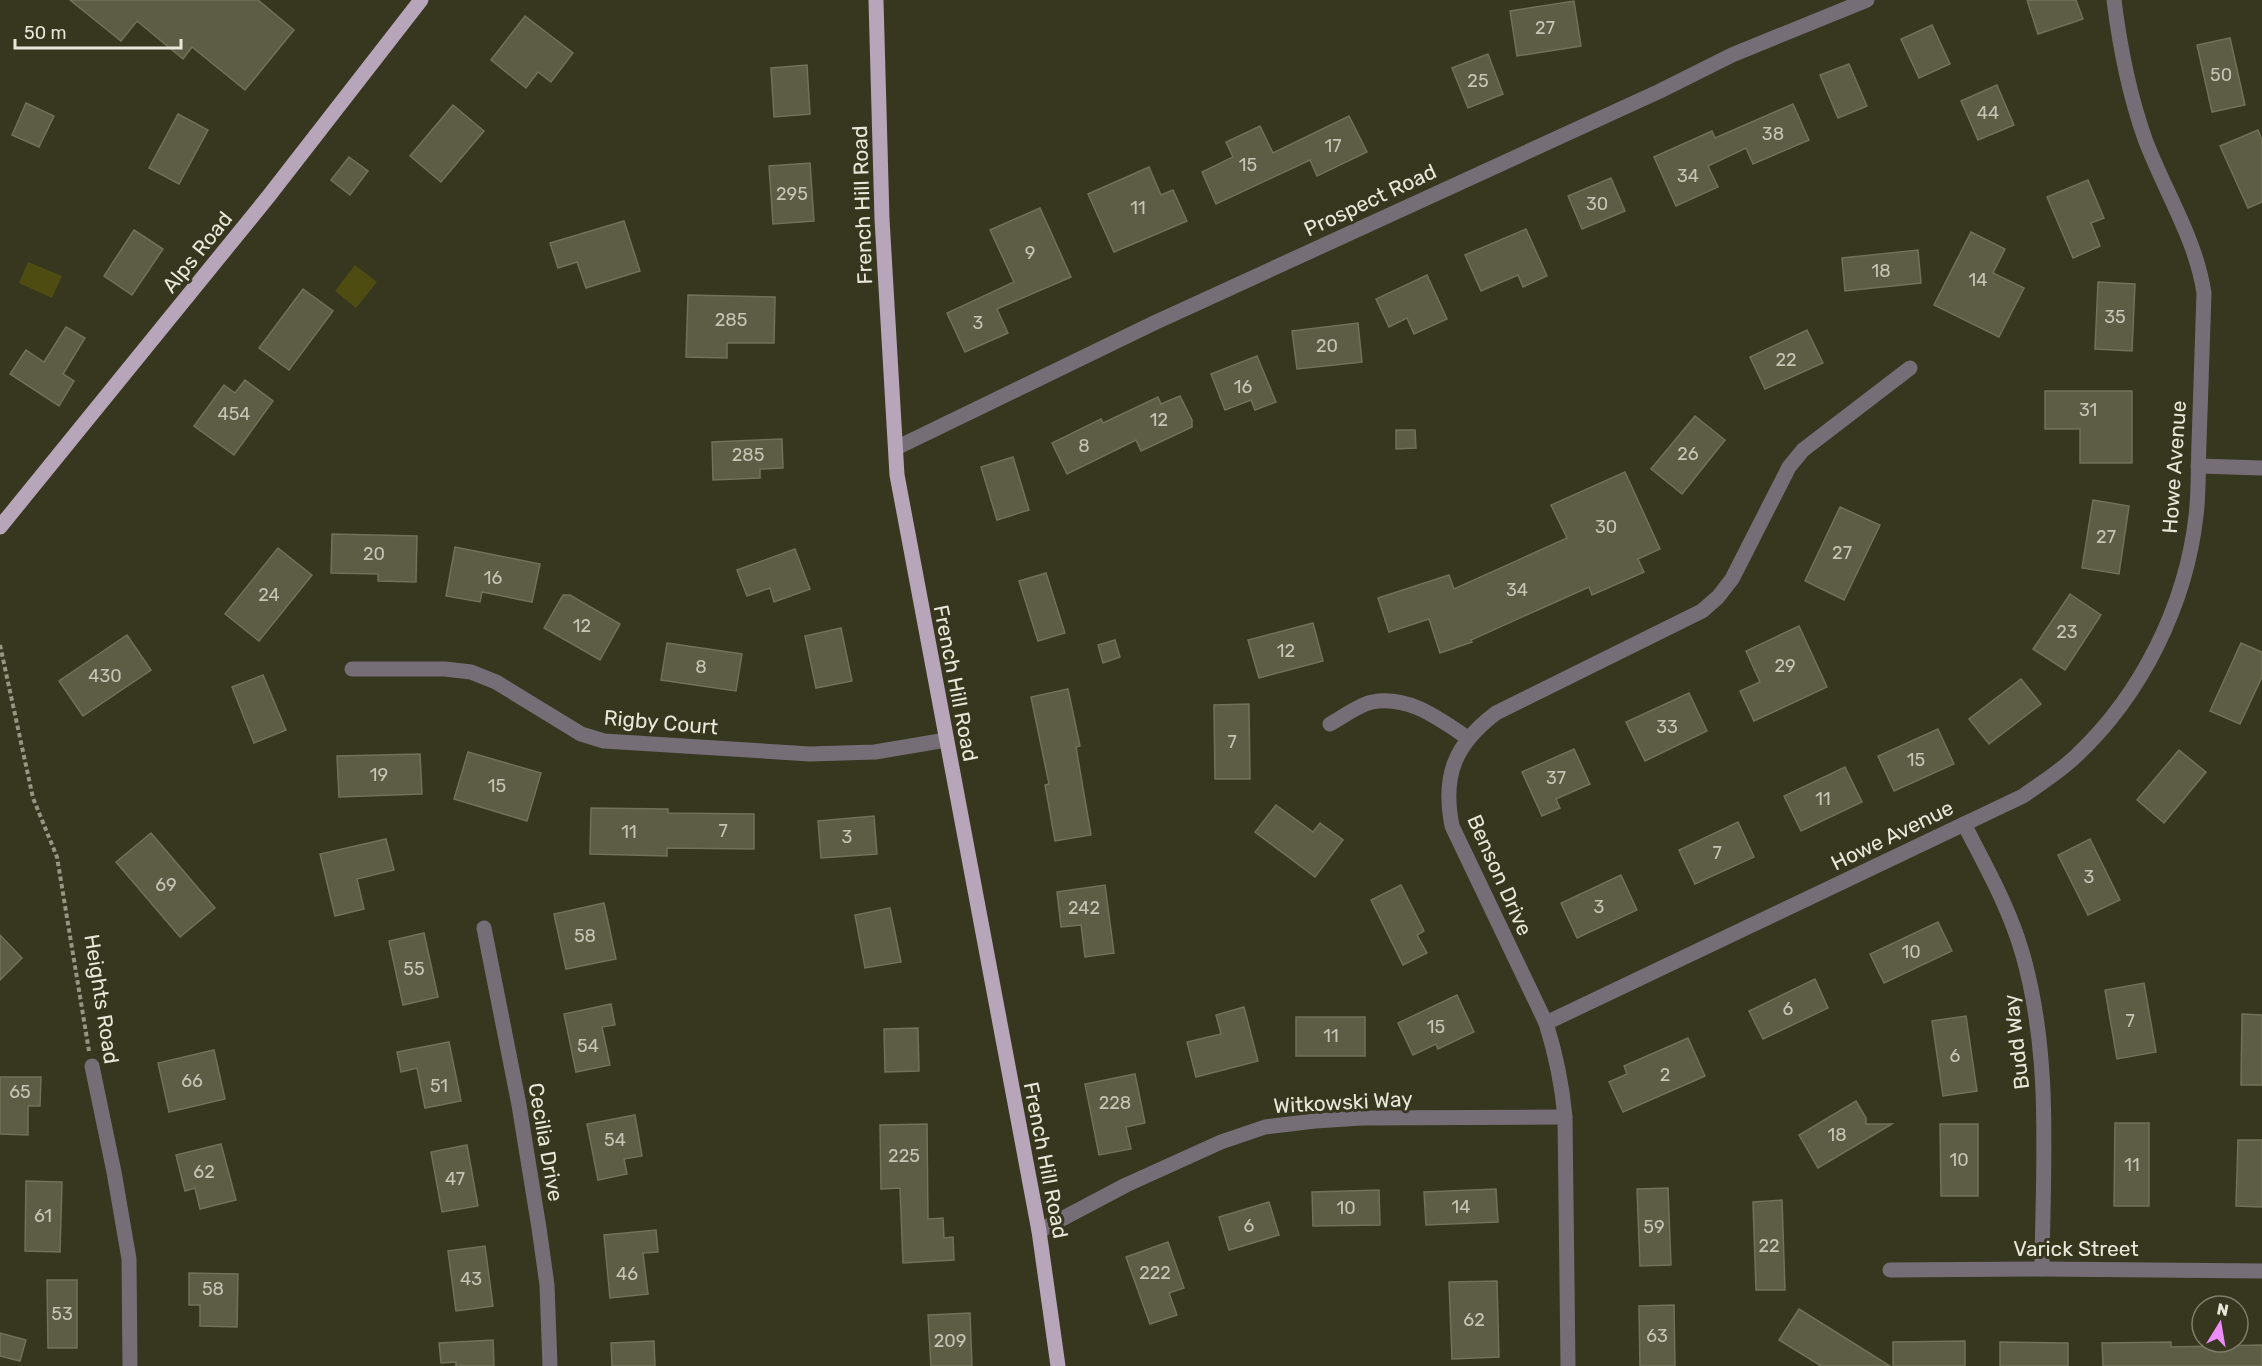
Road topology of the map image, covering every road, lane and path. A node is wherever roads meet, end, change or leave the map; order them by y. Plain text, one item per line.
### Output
1 (421, 0) edge
2 (876, 0) edge
3 (1867, 0) edge
4 (2114, 0) edge
5 (1910, 368) dead end
6 (896, 448) junction
7 (2198, 466) junction
8 (2262, 468) edge
9 (0, 527) edge
10 (0, 645) edge
11 (352, 669) dead end
12 (1330, 724) dead end
13 (1468, 738) junction
14 (946, 740) junction
15 (1964, 824) junction
16 (484, 928) dead end
17 (1546, 1023) junction
18 (92, 1066) joint
19 (1564, 1117) junction
20 (1038, 1231) junction
21 (2042, 1269) junction
22 (1890, 1270) dead end
23 (2262, 1271) edge
24 (130, 1366) edge
25 (550, 1366) edge
26 (1058, 1366) edge
27 (1568, 1366) edge

1 - 9 main road, Alps Road
2 - 6 main road, French Hill Road
3 - 6 street, Prospect Road
4 - 7 street, Howe Avenue
5 - 13 street, Benson Drive
6 - 14 main road, French Hill Road
7 - 8 street
7 - 15 street, Howe Avenue
10 - 18 path, Heights Road
11 - 14 street, Rigby Court
12 - 13 street
13 - 17 street, Benson Drive
14 - 20 main road, French Hill Road
15 - 17 street, Howe Avenue
15 - 21 street, Budd Way
16 - 25 street, Cecilia Drive
17 - 19 street, Benson Drive
18 - 24 street, Heights Road
19 - 20 street, Witkowski Way
19 - 27 street, Benson Drive
20 - 26 main road, French Hill Road
21 - 22 street, Varick Street
21 - 23 street, Varick Street

